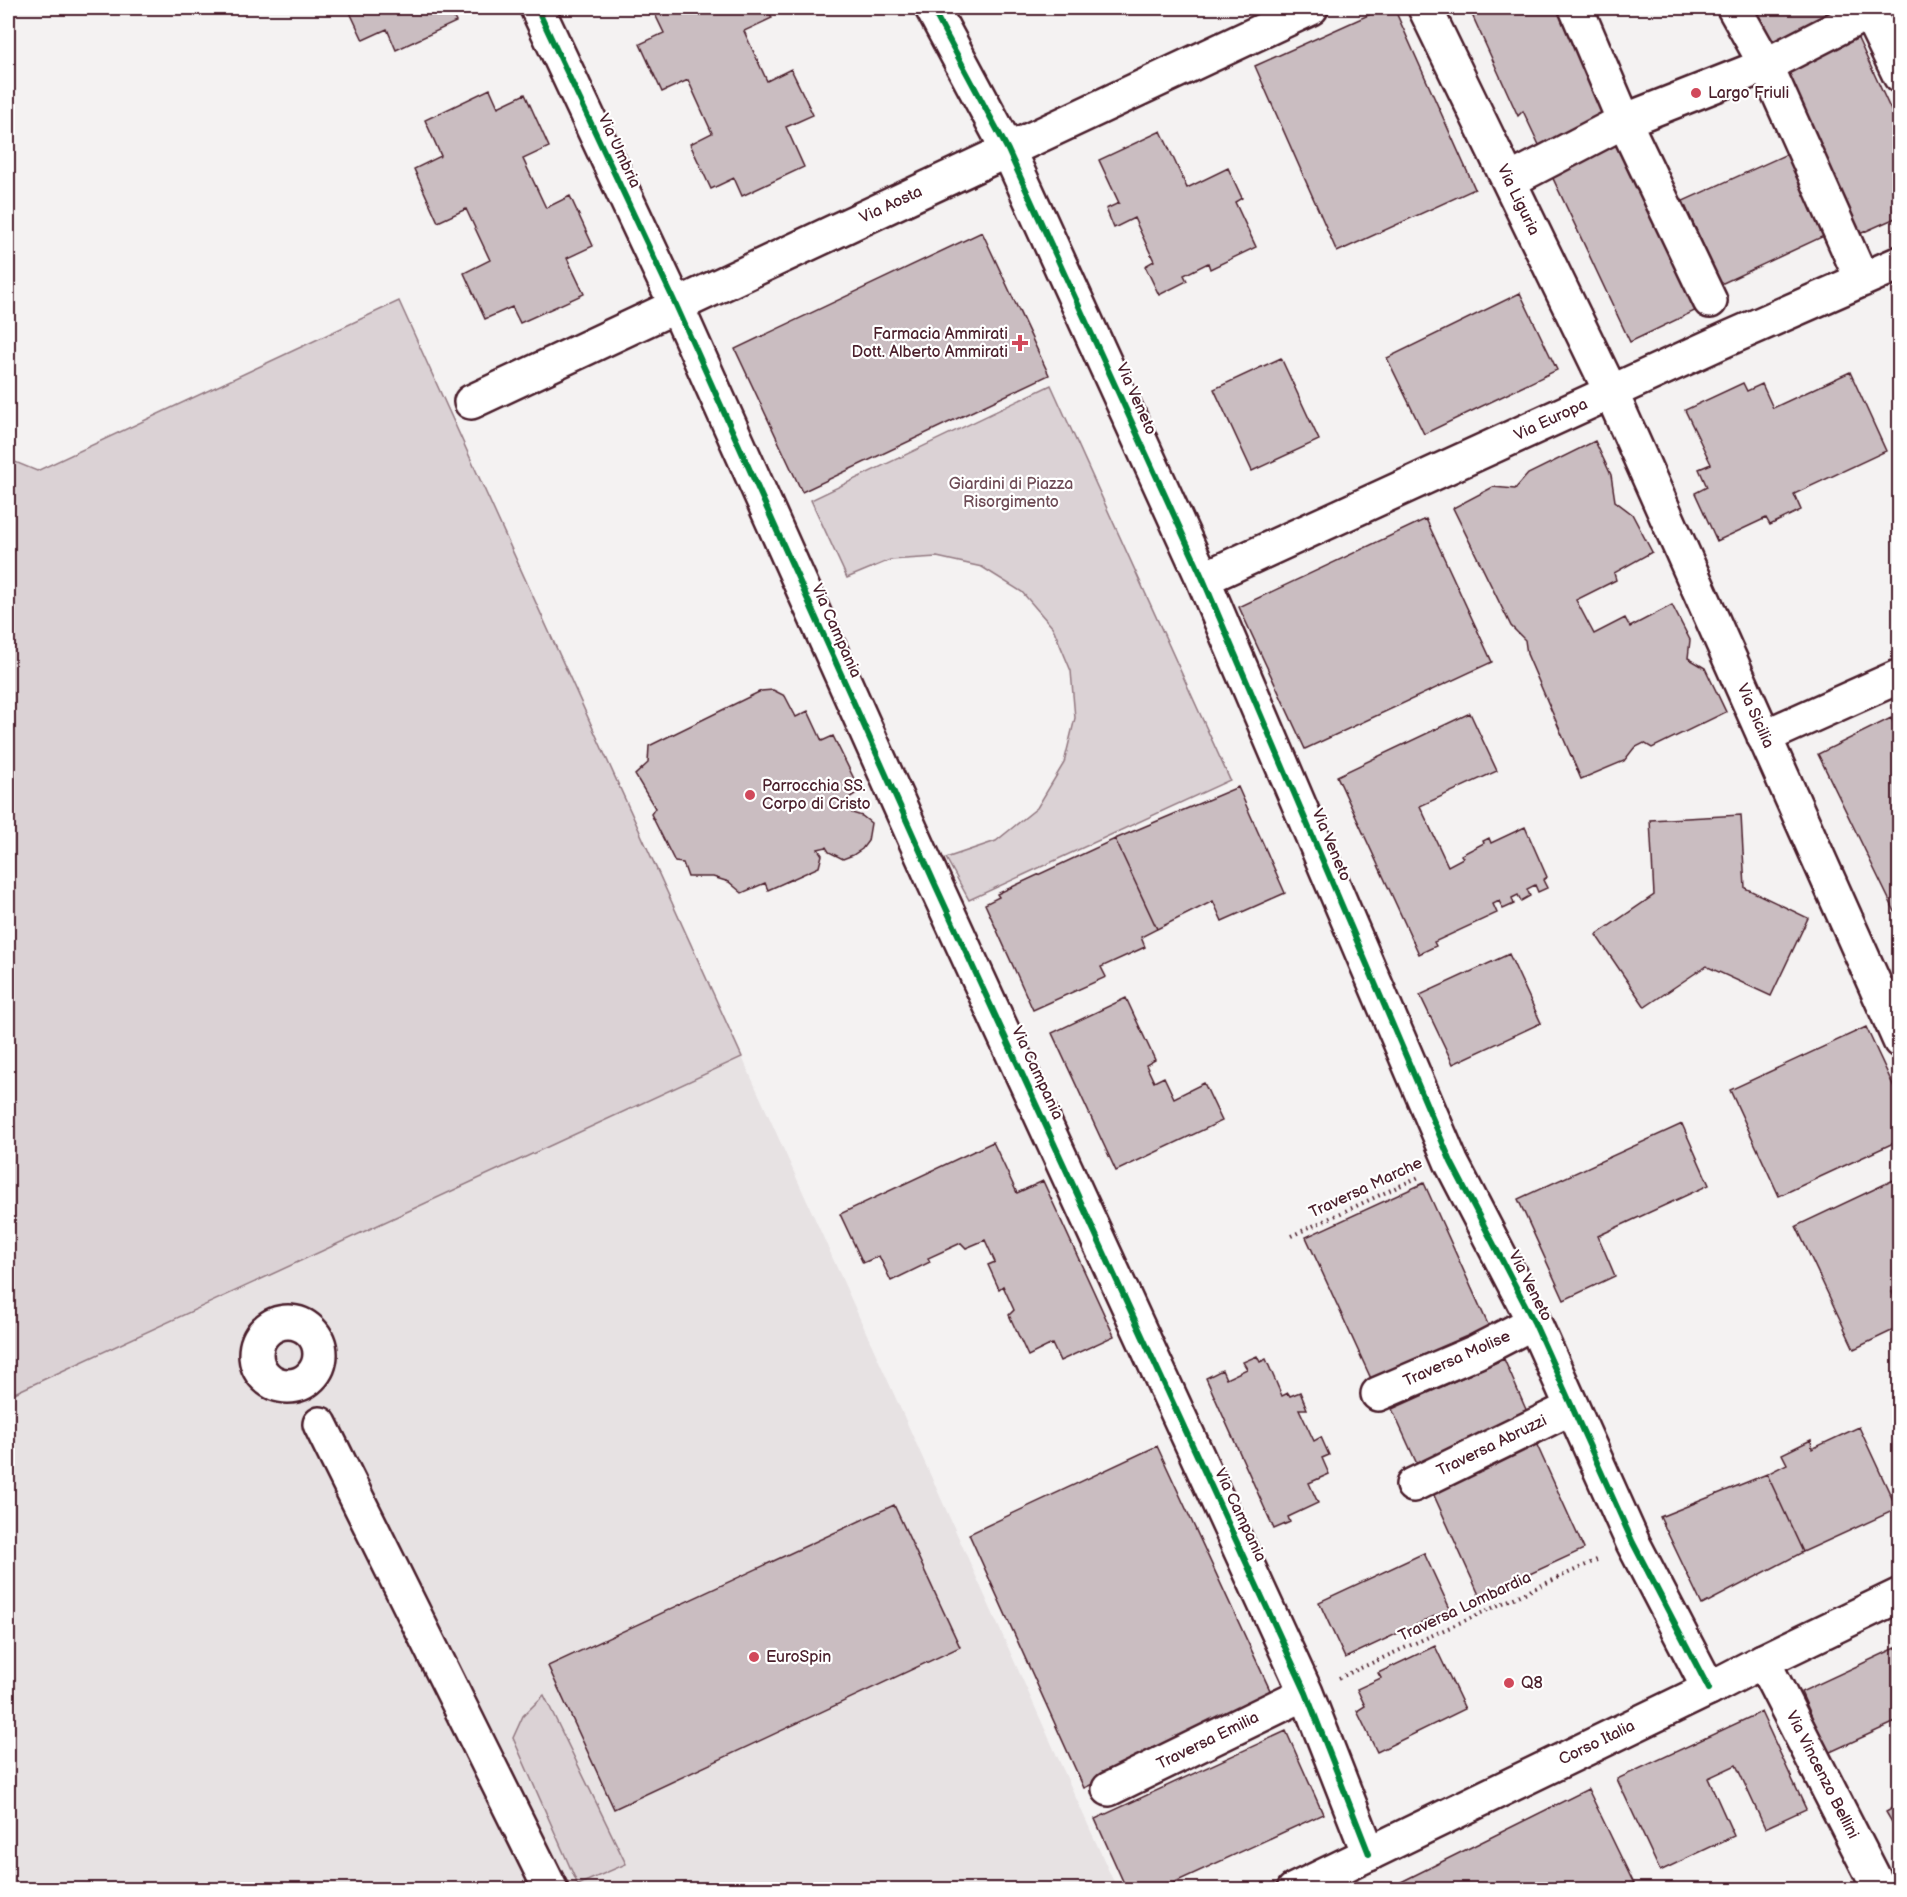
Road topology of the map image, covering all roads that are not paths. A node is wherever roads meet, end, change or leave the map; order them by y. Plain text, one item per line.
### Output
1 (537, 8) edge
2 (932, 8) edge
3 (1311, 8) edge
4 (1425, 8) edge
5 (1734, 8) edge
6 (1868, 10) edge
7 (1580, 15) edge
8 (1766, 65) junction
9 (1899, 76) edge
10 (1624, 121) junction
11 (1008, 150) junction
12 (1509, 180) junction
13 (1899, 263) edge
14 (1862, 280) junction
15 (1710, 301) dead end
16 (676, 305) junction
17 (1611, 392) junction
18 (471, 402) dead end
19 (1203, 579) junction
20 (1899, 676) edge
21 (1764, 737) junction
22 (1891, 998) edge
23 (1899, 1041) edge
24 (1534, 1322) junction
25 (314, 1372) junction
26 (277, 1385) junction
27 (1378, 1394) dead end
28 (1571, 1408) junction
29 (320, 1424) junction
30 (1413, 1485) dead end
31 (1899, 1594) edge
32 (1763, 1661) junction
33 (1709, 1689) junction
34 (1306, 1693) junction
35 (1109, 1789) dead end
36 (1369, 1854) junction
37 (551, 1890) edge
38 (1294, 1890) edge
39 (1880, 1890) edge

1 - 16 street, Via Umbria
2 - 11 street, Via Veneto
3 - 11 street, Via Aosta
4 - 12 street, Via Liguria
5 - 8 street
6 - 8 street
6 - 9 street
7 - 10 street
8 - 10 street
8 - 14 street
10 - 12 street
10 - 15 street
11 - 16 street, Via Aosta
11 - 19 street, Via Veneto
12 - 17 street, Via Liguria
13 - 14 street, Via Europa
14 - 17 street, Via Europa
16 - 18 street, Via Aosta
16 - 34 street, Via Campania
17 - 19 street, Via Europa
17 - 21 street, Via Sicilia
19 - 24 street, Via Veneto
20 - 21 street
21 - 22 street, Via Sicilia
22 - 23 street, Via Sicilia
24 - 27 street, Traversa Molise
24 - 28 street, Via Veneto
25 - 26 street
25 - 26 street
25 - 29 street
26 - 29 street
28 - 30 street, Traversa Abruzzi
28 - 33 street, Via Veneto
29 - 37 street
31 - 32 street, Corso Italia
32 - 33 street, Corso Italia
32 - 39 street, Via Vincenzo Bellini
33 - 36 street, Corso Italia
34 - 35 street, Traversa Emilia
34 - 36 street, Via Campania
36 - 38 street, Corso Italia

